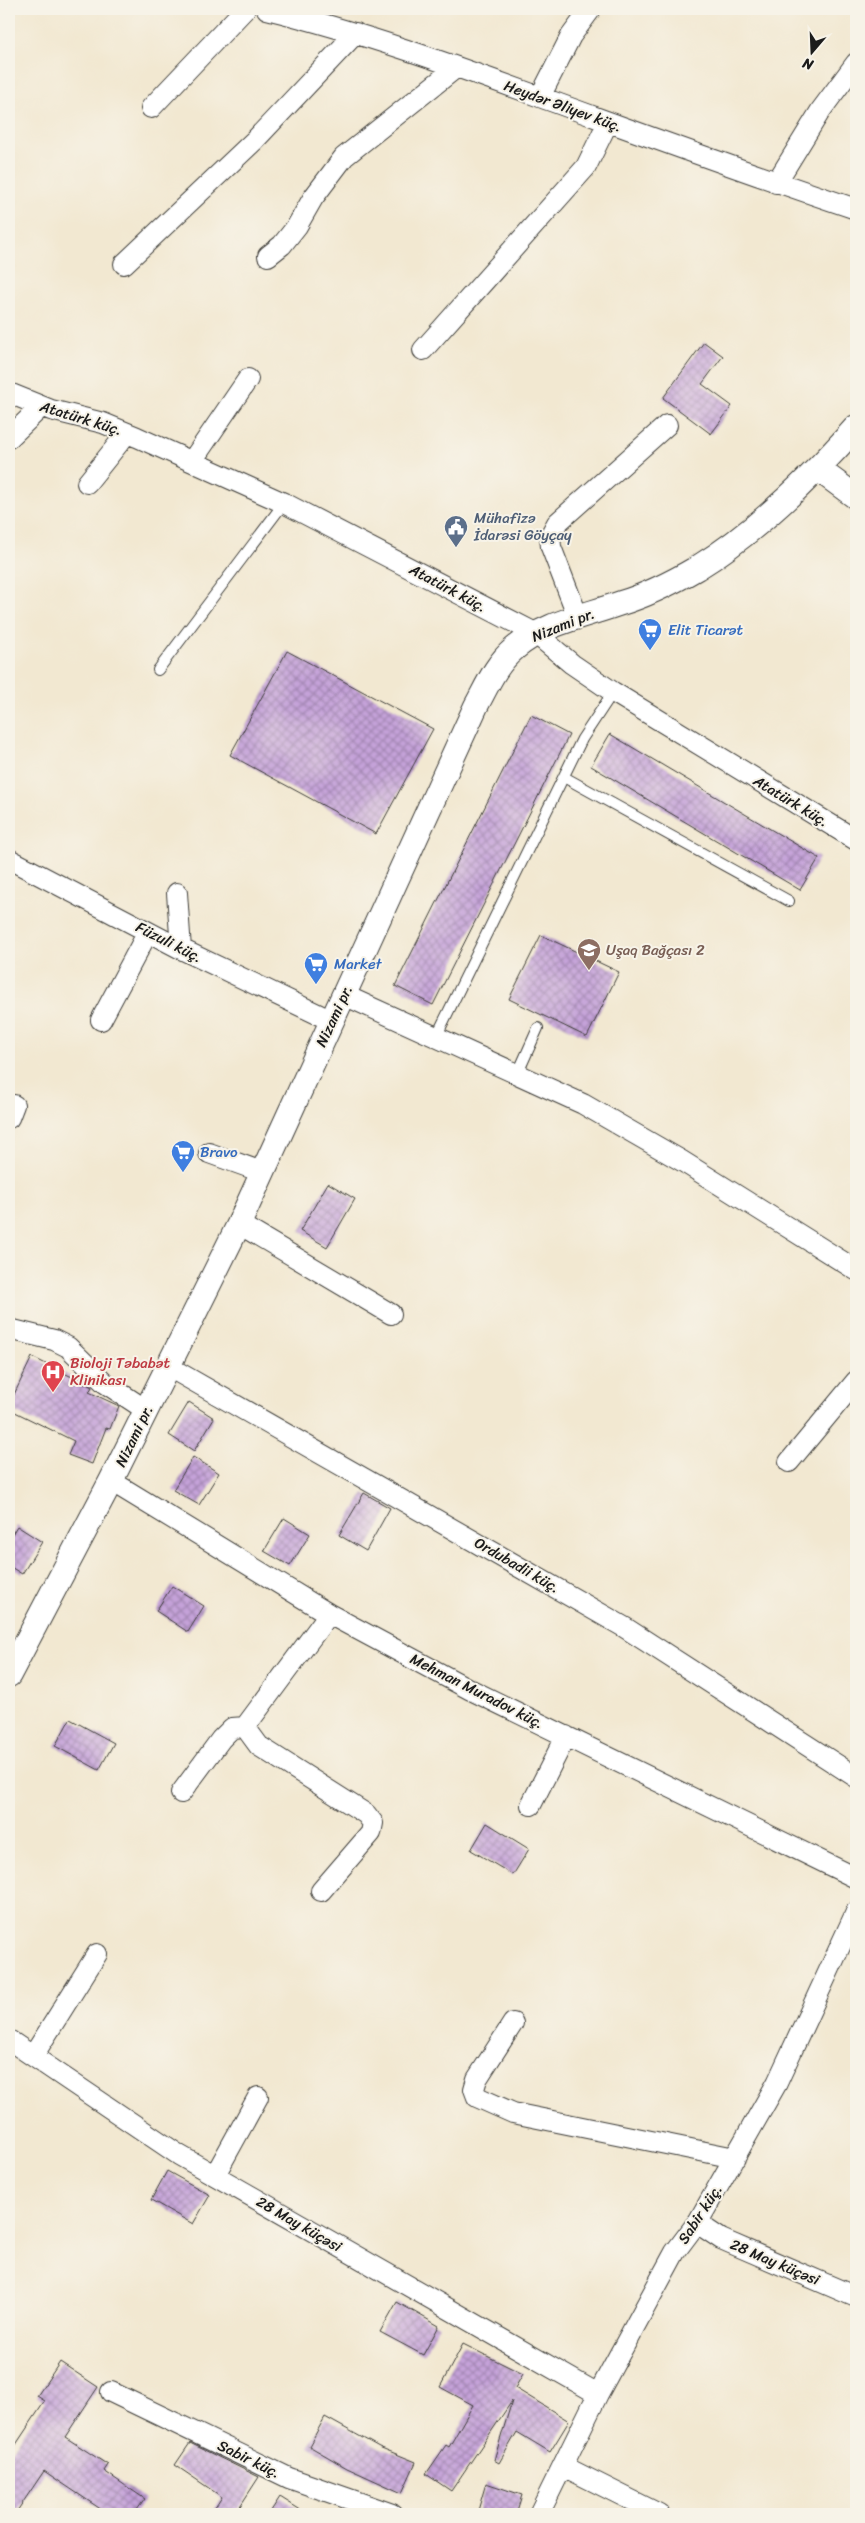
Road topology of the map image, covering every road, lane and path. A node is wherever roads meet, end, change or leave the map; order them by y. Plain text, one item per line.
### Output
1 (245, 9) edge
2 (267, 9) edge
3 (591, 9) edge
4 (336, 17) edge
5 (356, 33) junction
6 (856, 62) edge
7 (456, 67) junction
8 (540, 97) junction
9 (151, 108) dead end
10 (608, 122) junction
11 (776, 183) junction
12 (856, 209) edge
13 (268, 256) dead end
14 (124, 264) dead end
15 (423, 350) dead end
16 (248, 379) dead end
17 (9, 393) edge
18 (41, 406) junction
19 (667, 425) dead end
20 (856, 428) edge
21 (127, 433) junction
22 (9, 438) edge
23 (192, 461) junction
24 (818, 470) junction
25 (87, 483) dead end
26 (856, 496) edge
27 (284, 503) junction
28 (578, 617) junction
29 (534, 633) junction
30 (158, 670) dead end
31 (613, 692) junction
32 (564, 777) junction
33 (856, 840) edge
34 (9, 859) edge
35 (177, 893) dead end
36 (789, 901) dead end
37 (148, 932) junction
38 (181, 949) junction
39 (344, 995) junction
40 (101, 1020) dead end
41 (332, 1021) junction
42 (538, 1028) dead end
43 (436, 1037) junction
44 (518, 1075) junction
45 (209, 1153) dead end
46 (262, 1172) junction
47 (239, 1224) junction
48 (856, 1270) edge
49 (391, 1314) dead end
50 (9, 1328) edge
51 (169, 1366) junction
52 (856, 1381) edge
53 (146, 1410) junction
54 (789, 1462) dead end
55 (111, 1481) junction
56 (329, 1614) junction
57 (9, 1675) edge
58 (245, 1728) junction
59 (566, 1736) junction
60 (856, 1777) edge
61 (181, 1792) dead end
62 (531, 1805) dead end
63 (856, 1878) edge
64 (321, 1891) dead end
65 (856, 1912) edge
66 (97, 1954) dead end
67 (513, 2024) dead end
68 (9, 2040) edge
69 (33, 2056) junction
70 (258, 2098) dead end
71 (735, 2158) junction
72 (215, 2176) junction
73 (699, 2220) junction
74 (856, 2297) edge
75 (110, 2392) dead end
76 (598, 2394) junction
77 (563, 2466) junction
78 (392, 2514) edge
79 (539, 2514) edge
80 (659, 2514) edge

1 - 9 street
2 - 4 street, Heydər Əliyev küç.
3 - 8 street
4 - 5 street, Heydər Əliyev küç.
5 - 7 street, Heydər Əliyev küç.
5 - 14 street
6 - 11 street
7 - 8 street, Heydər Əliyev küç.
7 - 13 street
8 - 10 street, Heydər Əliyev küç.
10 - 11 street, Heydər Əliyev küç.
10 - 15 street
11 - 12 street, Heydər Əliyev küç.
16 - 23 street
17 - 18 street, Atatürk küç.
18 - 21 street, Atatürk küç.
18 - 22 street
19 - 28 street
20 - 24 street, Nizami pr.
21 - 23 street, Atatürk küç.
21 - 25 street
23 - 27 street, Atatürk küç.
24 - 26 street
24 - 28 street, Nizami pr.
27 - 29 street, Atatürk küç.
27 - 30 lane
28 - 29 street, Nizami pr.
29 - 31 street, Atatürk küç.
29 - 39 street, Nizami pr.
31 - 32 lane
31 - 33 street, Atatürk küç.
32 - 36 lane
32 - 43 lane
34 - 37 street, Füzuli küç.
35 - 38 street
37 - 38 street, Füzuli küç.
37 - 40 street
38 - 41 street, Füzuli küç.
39 - 41 street, Nizami pr.
39 - 43 street
41 - 46 street, Nizami pr.
42 - 44 lane
43 - 44 street
44 - 48 street
45 - 46 street
46 - 47 street, Nizami pr.
47 - 49 street
47 - 51 street, Nizami pr.
50 - 53 street
51 - 53 street, Nizami pr.
51 - 60 street, Ordubadii küç.
52 - 54 street
53 - 55 street, Nizami pr.
55 - 56 street, Mehman Muradov küç.
55 - 57 street, Nizami pr.
56 - 58 street
56 - 59 street, Mehman Muradov küç.
58 - 61 street
58 - 64 street
59 - 62 street
59 - 63 street, Mehman Muradov küç.
65 - 71 street, Sabir küç.
66 - 69 street
67 - 71 street
68 - 69 street, 28 May küçəsi
69 - 72 street, 28 May küçəsi
70 - 72 street
71 - 73 street, Sabir küç.
72 - 76 street, 28 May küçəsi
73 - 74 street, 28 May küçəsi
73 - 76 street, Sabir küç.
75 - 78 street, Sabir küç.
76 - 77 street, Sabir küç.
77 - 79 street, Sabir küç.
77 - 80 street

